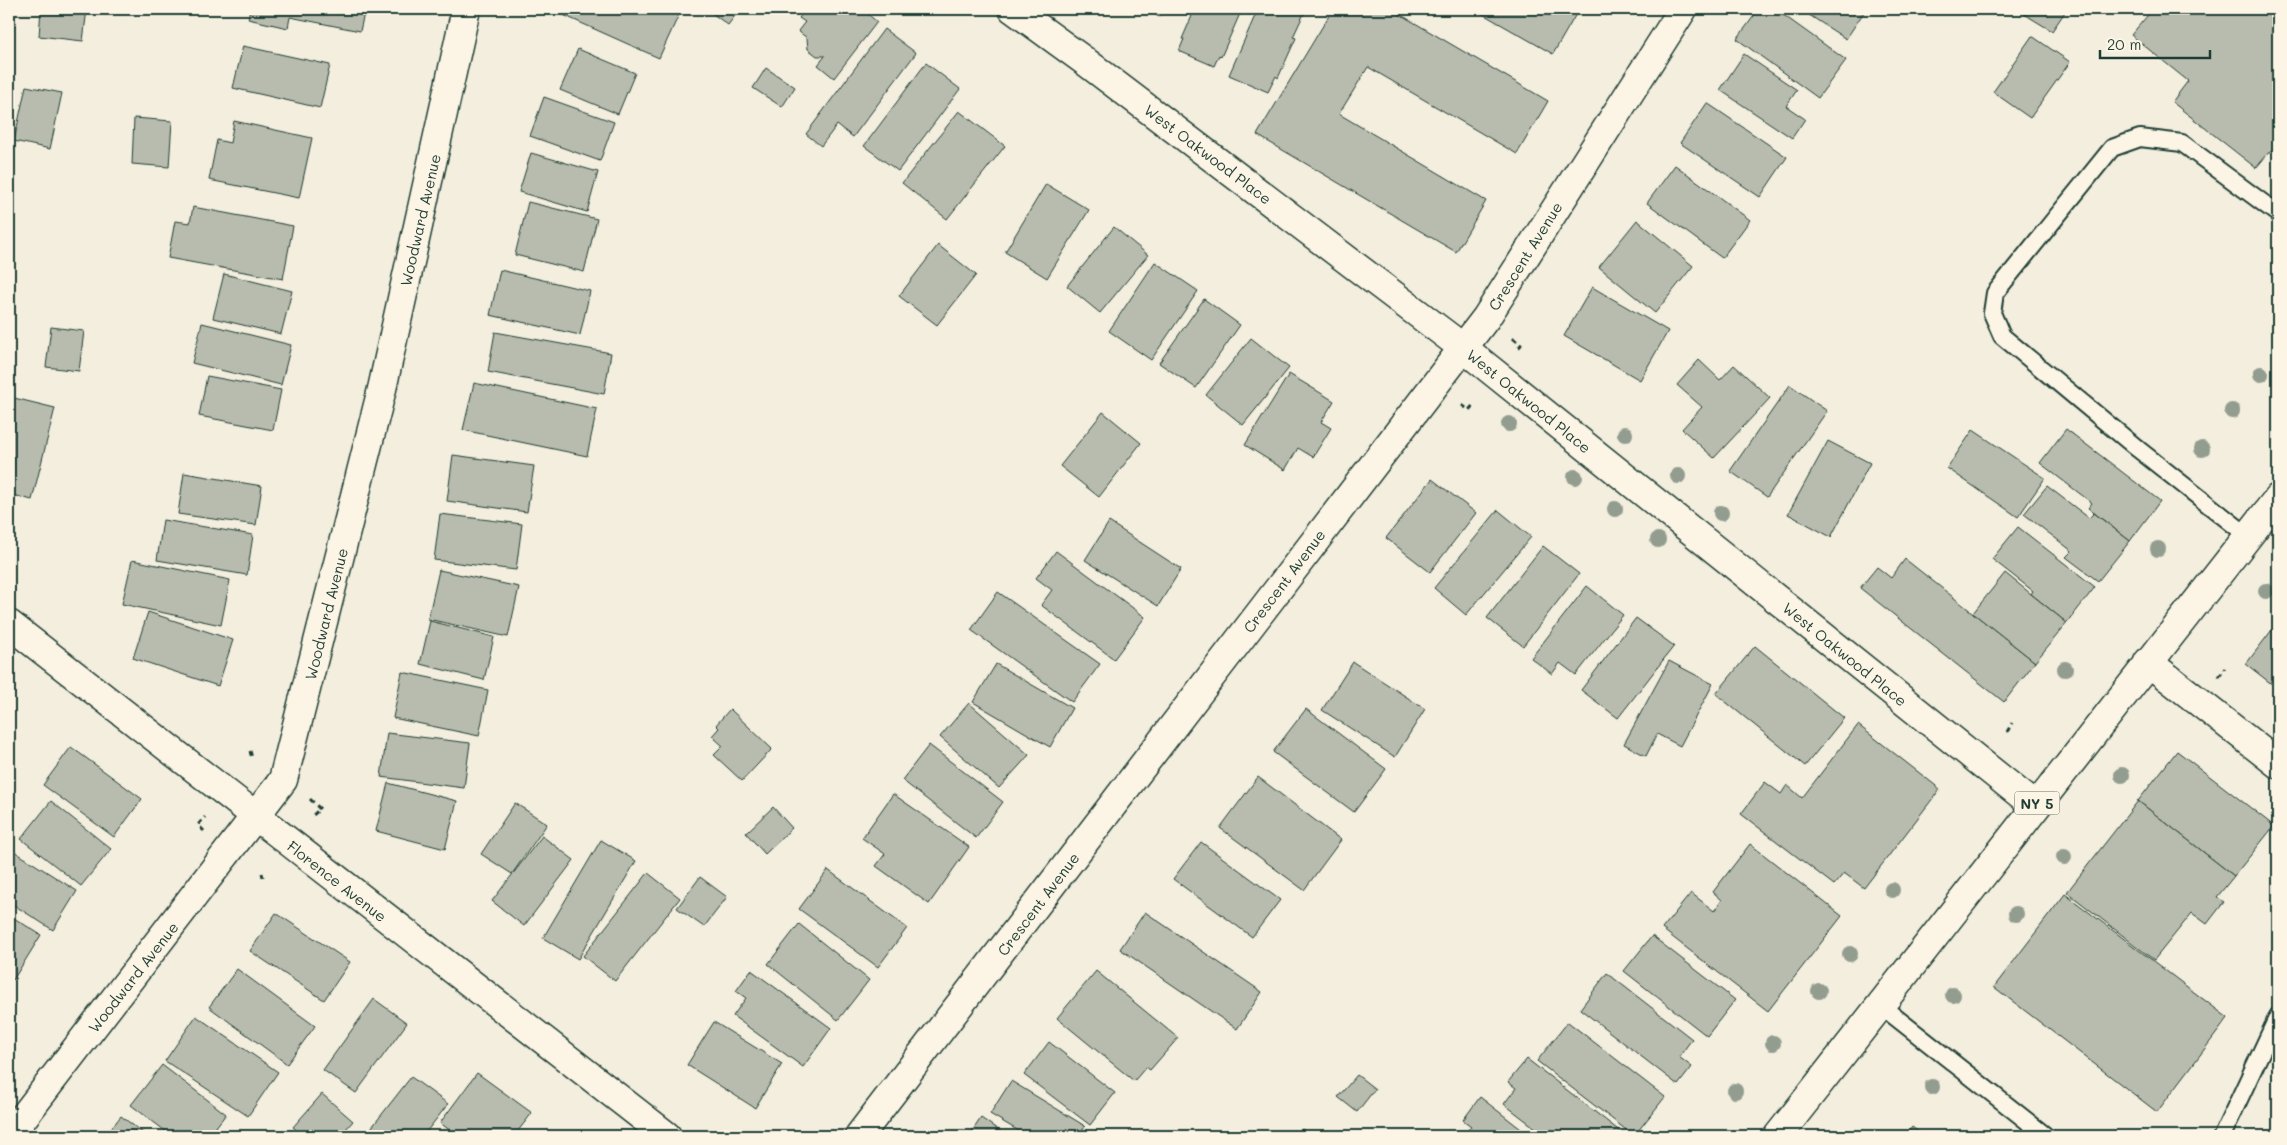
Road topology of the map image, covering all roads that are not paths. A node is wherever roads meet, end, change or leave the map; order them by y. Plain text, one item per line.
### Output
1 (466, 9) edge
2 (1683, 9) edge
3 (1016, 10) edge
4 (2278, 214) edge
5 (1462, 347) junction
6 (2278, 498) edge
7 (2248, 536) junction
8 (9, 624) edge
9 (2148, 662) junction
10 (2278, 764) edge
11 (2035, 806) junction
12 (257, 817) junction
13 (1880, 1005) junction
14 (2278, 1016) edge
15 (9, 1136) edge
16 (667, 1136) edge
17 (859, 1136) edge
18 (1778, 1136) edge
19 (2046, 1136) edge
20 (2222, 1136) edge

1 - 12 street, Woodward Avenue
2 - 5 street, Crescent Avenue
3 - 5 street, West Oakwood Place
4 - 7 lane
5 - 11 street, West Oakwood Place
5 - 17 street, Crescent Avenue
6 - 7 street, NY 5
7 - 9 street, NY 5
8 - 12 street, Florence Avenue
9 - 10 street
9 - 11 street, NY 5
11 - 13 street, NY 5
12 - 15 street, Woodward Avenue
12 - 16 street, Florence Avenue
13 - 18 street, NY 5
13 - 19 lane
14 - 20 lane

